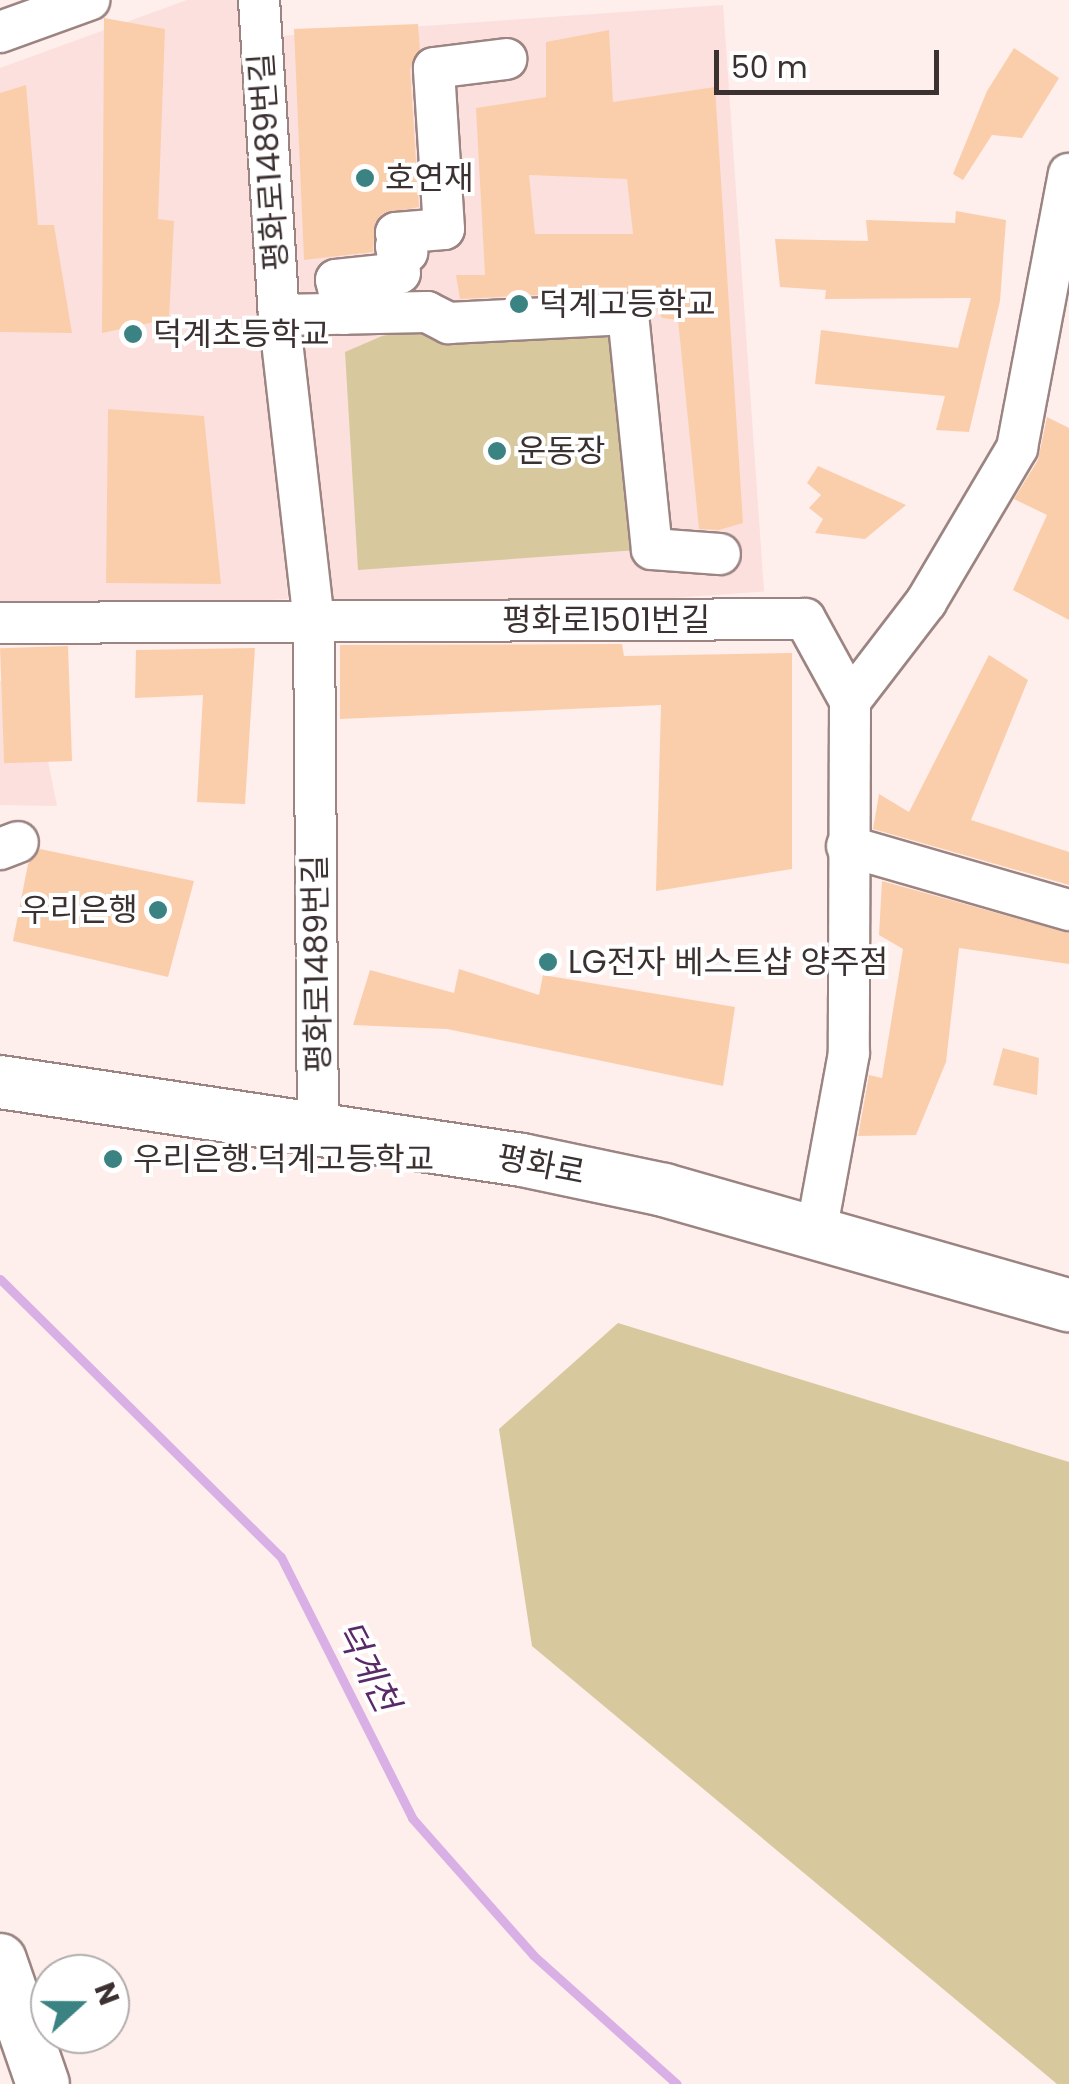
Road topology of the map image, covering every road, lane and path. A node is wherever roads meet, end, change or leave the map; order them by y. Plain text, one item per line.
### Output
1 (259, 0) edge
2 (75, 2) edge
3 (0, 32) edge
4 (506, 59) dead end
5 (1069, 174) edge
6 (344, 314) junction
7 (278, 315) junction
8 (720, 554) dead end
9 (314, 622) junction
10 (0, 623) edge
11 (850, 701) junction
12 (848, 846) junction
13 (1069, 910) edge
14 (0, 1082) edge
15 (318, 1126) junction
16 (816, 1232) junction
17 (1069, 1305) edge
18 (0, 1960) edge
19 (43, 2084) edge

1 - 7 street, 평화로1489번길
2 - 3 street
4 - 6 street
5 - 11 street
6 - 7 street
6 - 8 street
7 - 9 street, 평화로1489번길
9 - 10 street
9 - 11 street, 평화로1501번길
9 - 15 street, 평화로1489번길
11 - 12 street
12 - 13 street
12 - 16 street
14 - 15 main road, 평화로
15 - 16 main road, 평화로
16 - 17 main road, 평화로
18 - 19 main road

